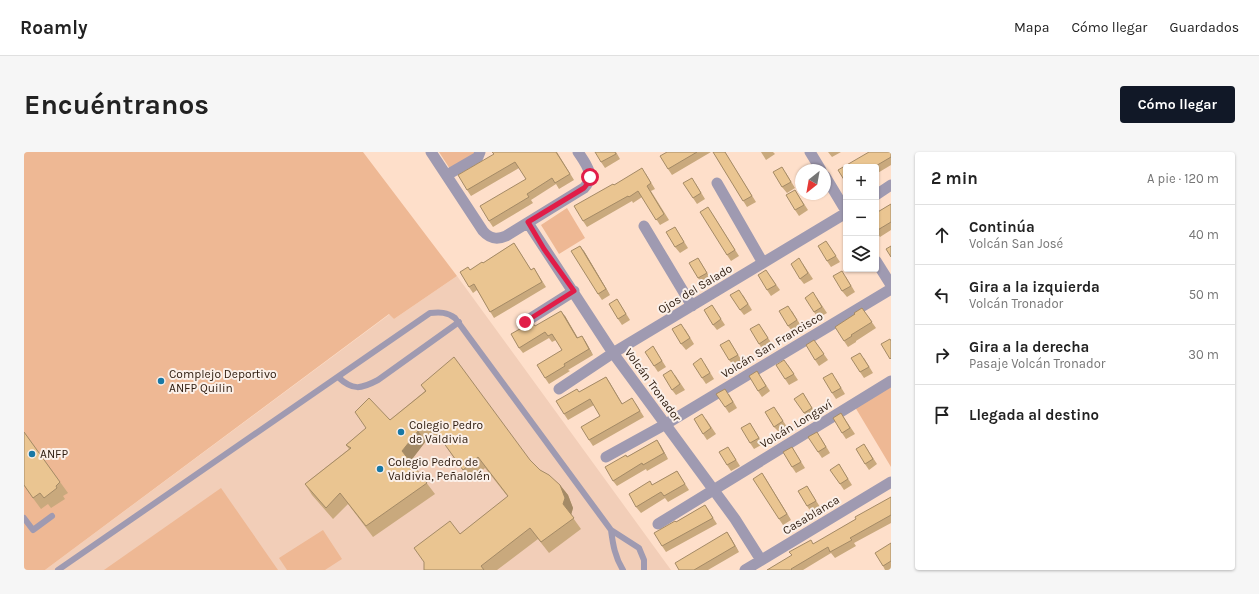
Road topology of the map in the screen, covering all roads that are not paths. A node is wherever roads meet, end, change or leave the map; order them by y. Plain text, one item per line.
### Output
1 (431, 152) edge
2 (480, 152) edge
3 (578, 152) edge
4 (810, 152) edge
5 (817, 164) edge
6 (446, 175) junction
7 (717, 183) dead end
8 (831, 186) edge
9 (891, 186) edge
10 (879, 192) edge
11 (843, 207) edge
12 (843, 214) edge
13 (528, 222) junction
14 (644, 226) dead end
15 (763, 262) junction
16 (879, 266) edge
17 (891, 286) edge
18 (891, 289) edge
19 (574, 291) junction
20 (692, 306) junction
21 (459, 322) junction
22 (525, 322) dead end
23 (613, 353) junction
24 (338, 377) junction
25 (891, 381) edge
26 (559, 389) dead end
27 (666, 424) junction
28 (606, 457) dead end
29 (891, 482) edge
30 (714, 489) junction
31 (52, 516) dead end
32 (24, 518) edge
33 (658, 524) dead end
34 (611, 530) junction
35 (761, 560) junction
36 (58, 570) edge
37 (623, 570) edge
38 (644, 570) edge
39 (745, 570) edge

1 - 6 street
2 - 6 street
3 - 13 street
4 - 5 street
6 - 13 street
7 - 15 street
8 - 11 street
9 - 10 street
12 - 15 street, Ojos del Salado
13 - 19 street, Volcán Tronador
14 - 20 street
15 - 20 street, Ojos del Salado
16 - 17 street
18 - 27 street, Volcán San Francisco
19 - 22 street
19 - 23 street, Volcán Tronador
20 - 23 street, Ojos del Salado
21 - 24 lane
21 - 24 lane
21 - 34 lane
23 - 26 street, Ojos del Salado
23 - 27 street, Volcán Tronador
24 - 36 lane
25 - 30 street, Volcán Longaví
27 - 28 street, Volcán San Francisco
27 - 30 street, Volcán Tronador
29 - 35 street, Casablanca
30 - 33 street, Volcán Longaví
30 - 35 street, Volcán Tronador
31 - 32 lane
34 - 37 lane
34 - 38 lane
35 - 39 street, Casablanca

